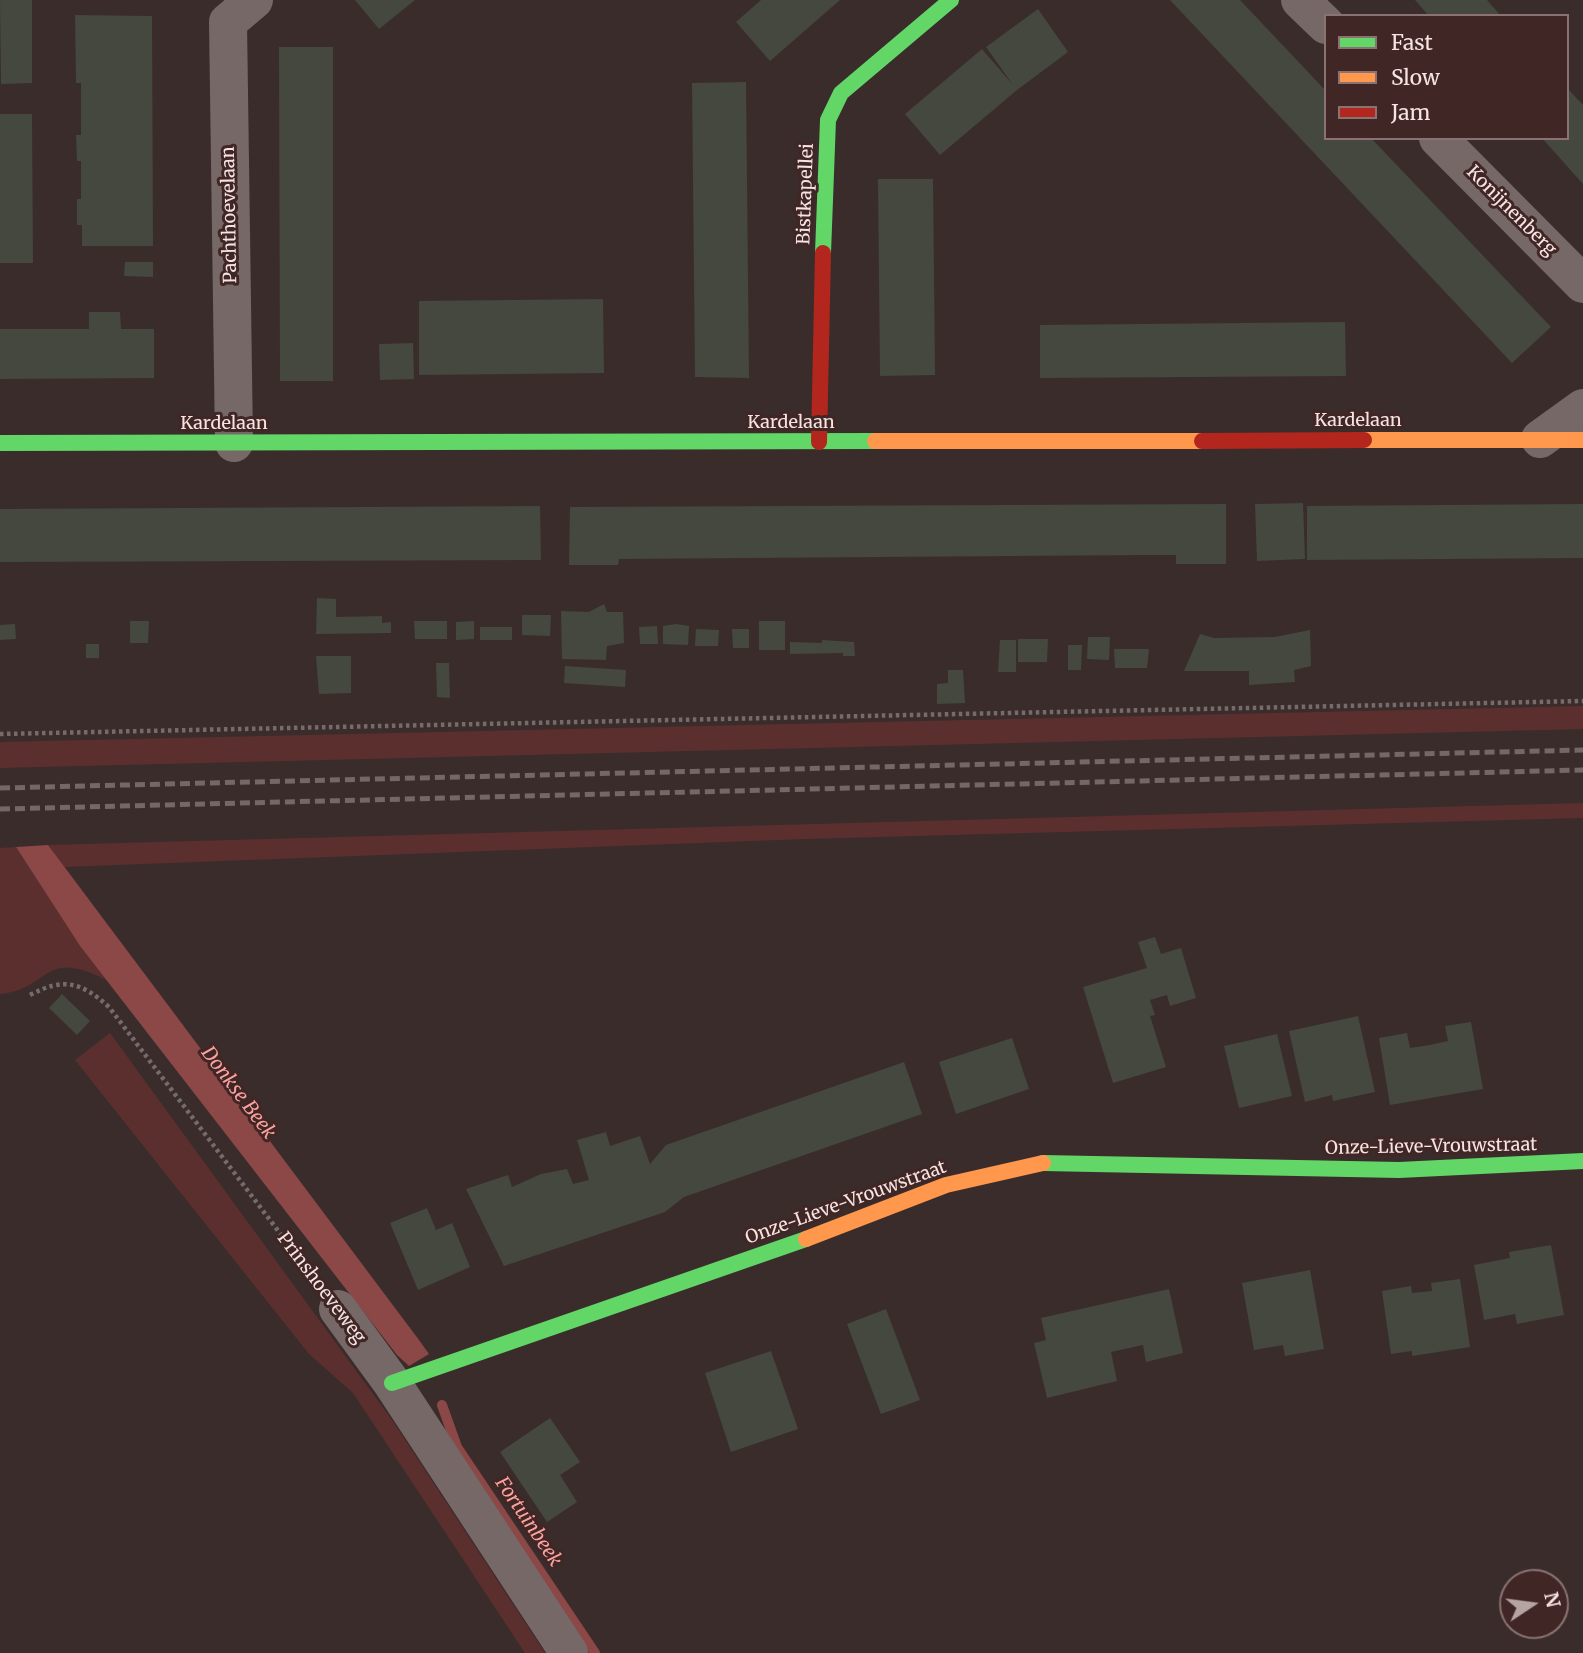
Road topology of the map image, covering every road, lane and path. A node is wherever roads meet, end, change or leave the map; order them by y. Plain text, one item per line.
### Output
1 (254, 0) edge
2 (951, 0) edge
3 (1300, 0) edge
4 (1324, 24) edge
5 (1440, 140) edge
6 (1583, 284) edge
7 (1583, 408) edge
8 (1540, 439) junction
9 (1583, 440) edge
10 (819, 442) junction
11 (0, 443) edge
12 (234, 443) junction
13 (1583, 701) edge
14 (0, 734) edge
15 (30, 995) dead end
16 (1583, 1161) edge
17 (338, 1309) joint
18 (392, 1383) junction
19 (569, 1653) edge

1 - 12 street, Pachthoevelaan
2 - 10 street, Bistkapellei
3 - 4 street
5 - 6 street, Konijnenberg
7 - 8 street
8 - 9 street, Kardelaan
8 - 10 street, Kardelaan
10 - 12 street, Kardelaan
11 - 12 street, Kardelaan
13 - 14 path
15 - 17 path, Prinshoeveweg
16 - 18 street, Onze-Lieve-Vrouwstraat
17 - 18 street, Prinshoeveweg
18 - 19 street, Prinshoeveweg

